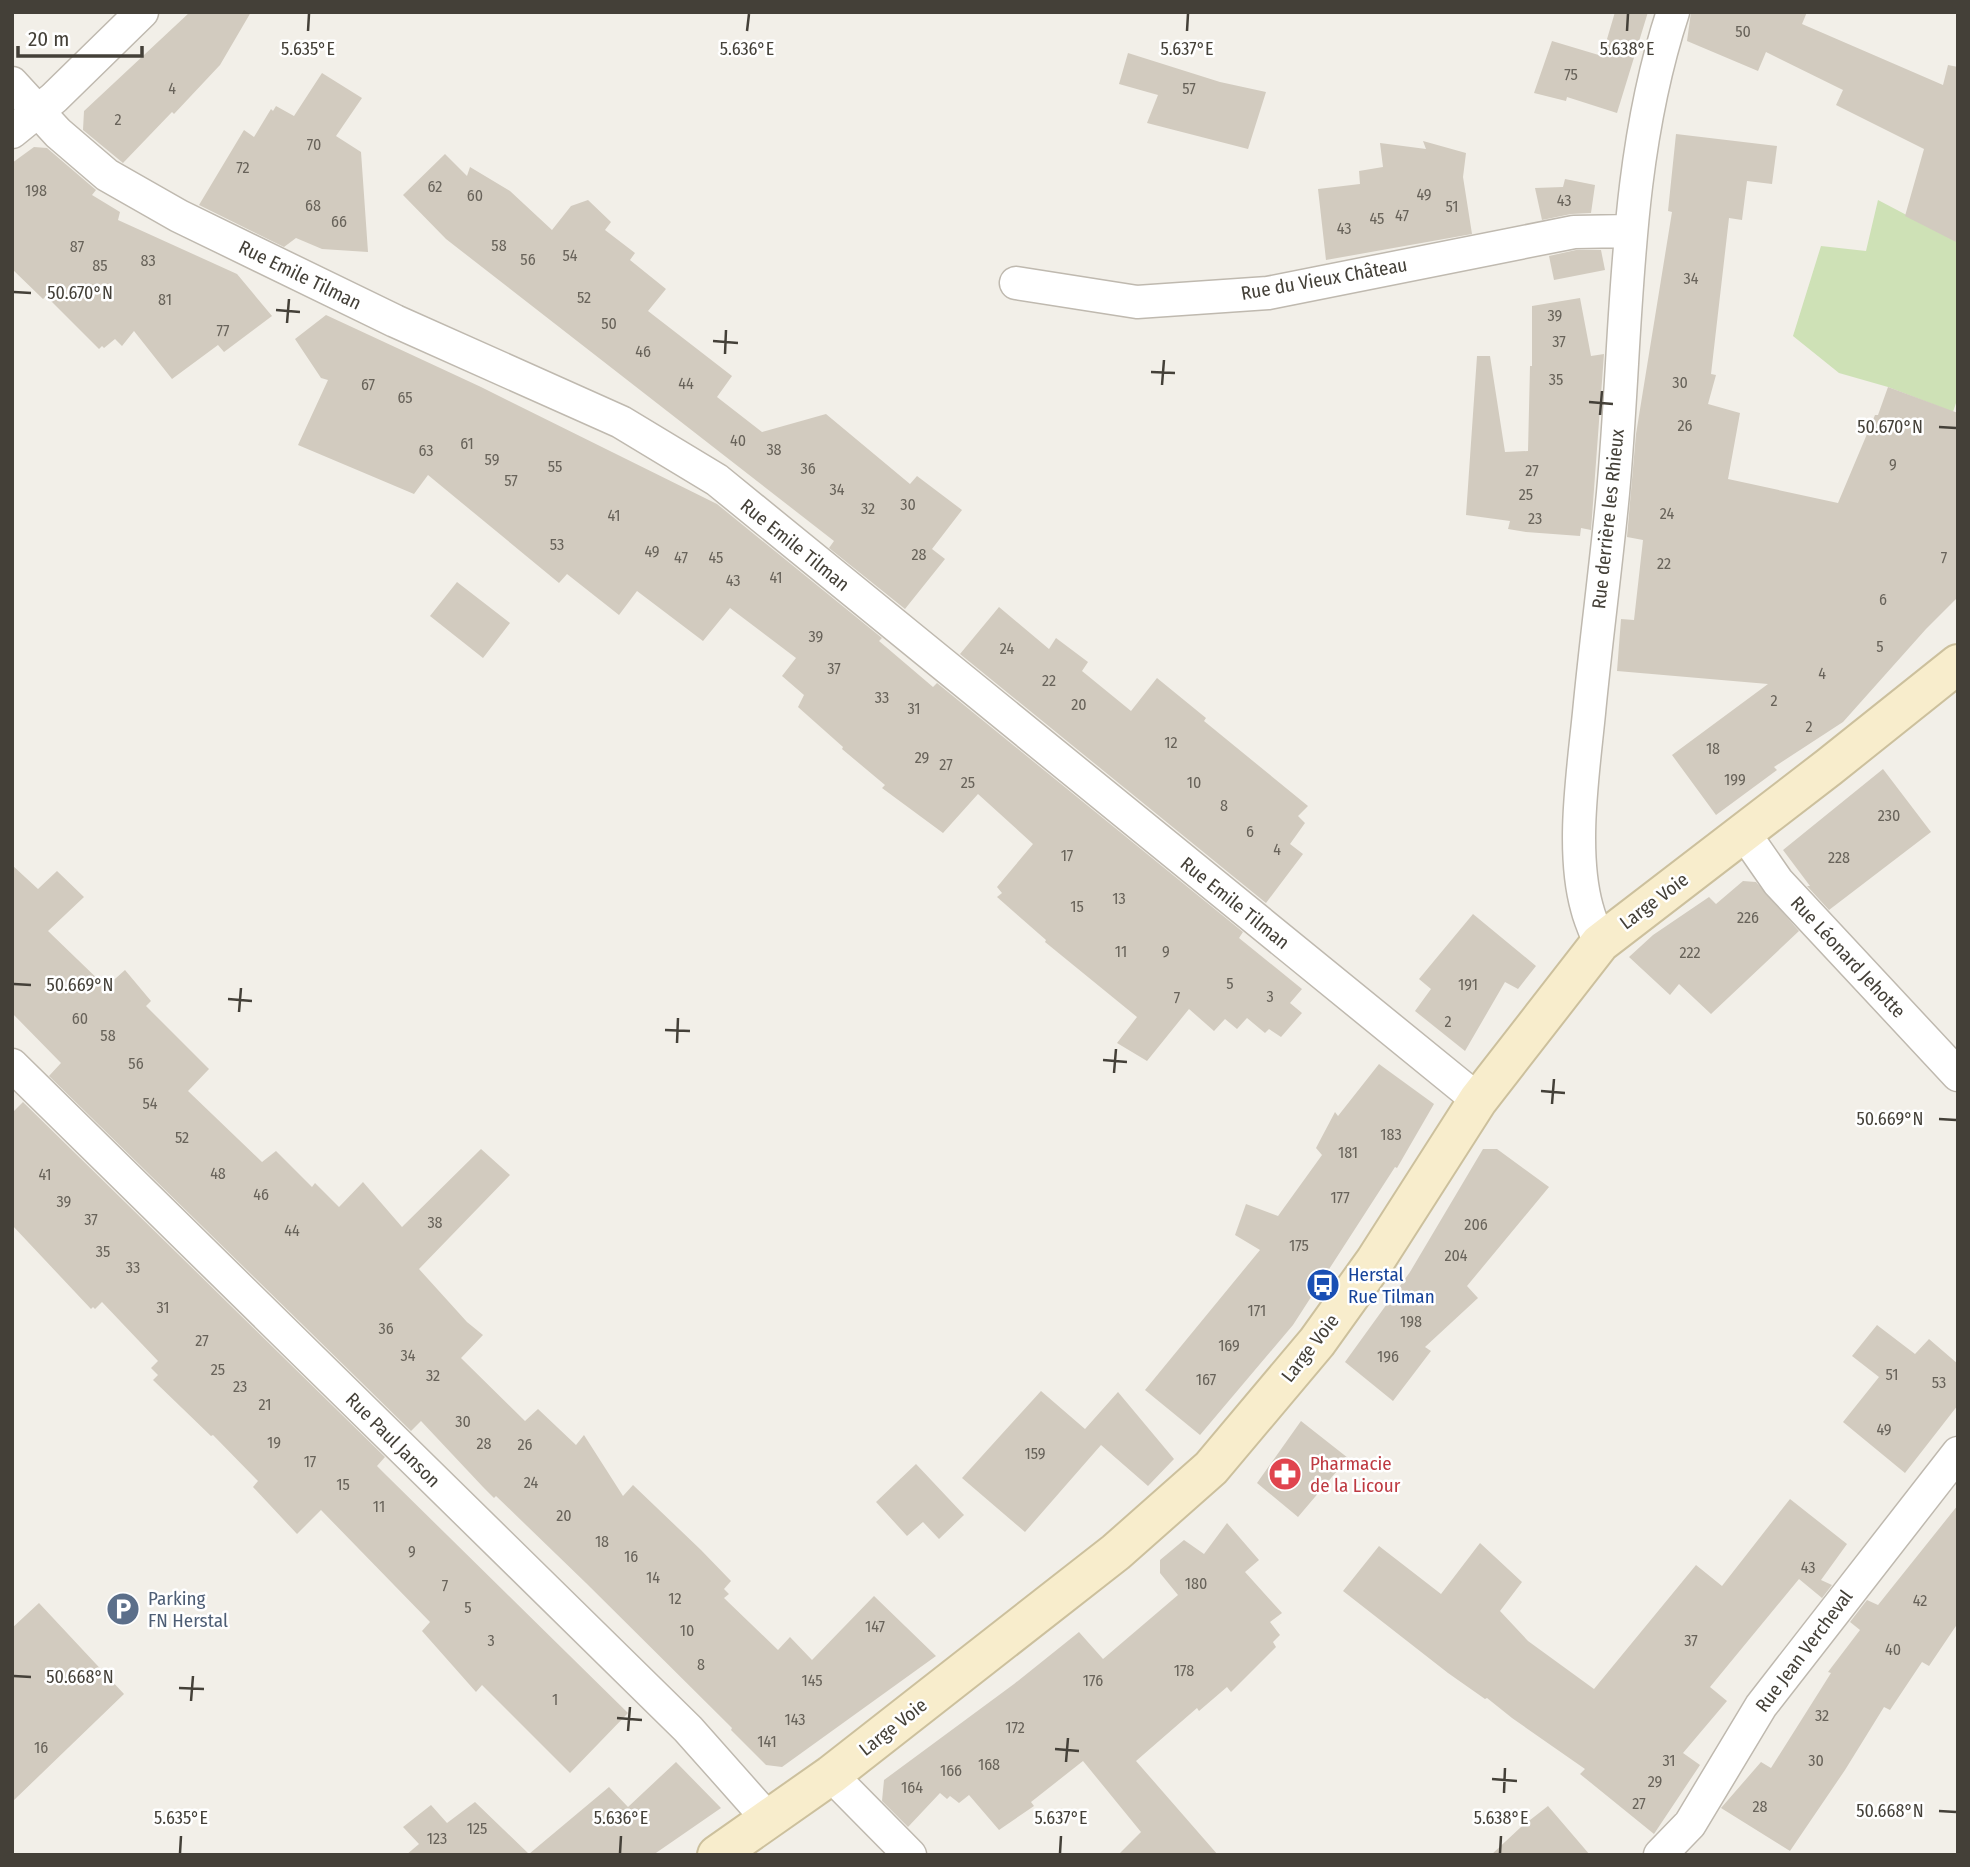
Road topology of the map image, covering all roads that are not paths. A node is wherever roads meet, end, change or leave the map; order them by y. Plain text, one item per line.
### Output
1 (142, 12) edge
2 (1674, 12) edge
3 (12, 83) edge
4 (37, 110) junction
5 (12, 132) edge
6 (1630, 231) junction
7 (1016, 283) dead end
8 (1958, 664) edge
9 (1744, 833) junction
10 (1600, 943) junction
11 (12, 1065) edge
12 (1958, 1075) edge
13 (1478, 1100) junction
14 (1958, 1453) edge
15 (831, 1776) junction
16 (768, 1819) junction
17 (717, 1855) edge
18 (910, 1855) edge
19 (1660, 1855) edge

1 - 4 street
2 - 6 street, Rue derrière les Rhieux
3 - 4 street, Rue Emile Tilman
4 - 5 street
4 - 13 street, Rue Emile Tilman
6 - 7 street, Rue du Vieux Château
6 - 10 street, Rue derrière les Rhieux
8 - 9 street, Large Voie
9 - 10 street, Large Voie
9 - 12 street, Rue Léonard Jehotte
10 - 13 street, Large Voie
11 - 16 street, Rue Paul Janson
13 - 15 street, Large Voie
14 - 19 street, Rue Jean Vercheval
15 - 16 street, Large Voie
15 - 18 street
16 - 17 street, Large Voie

